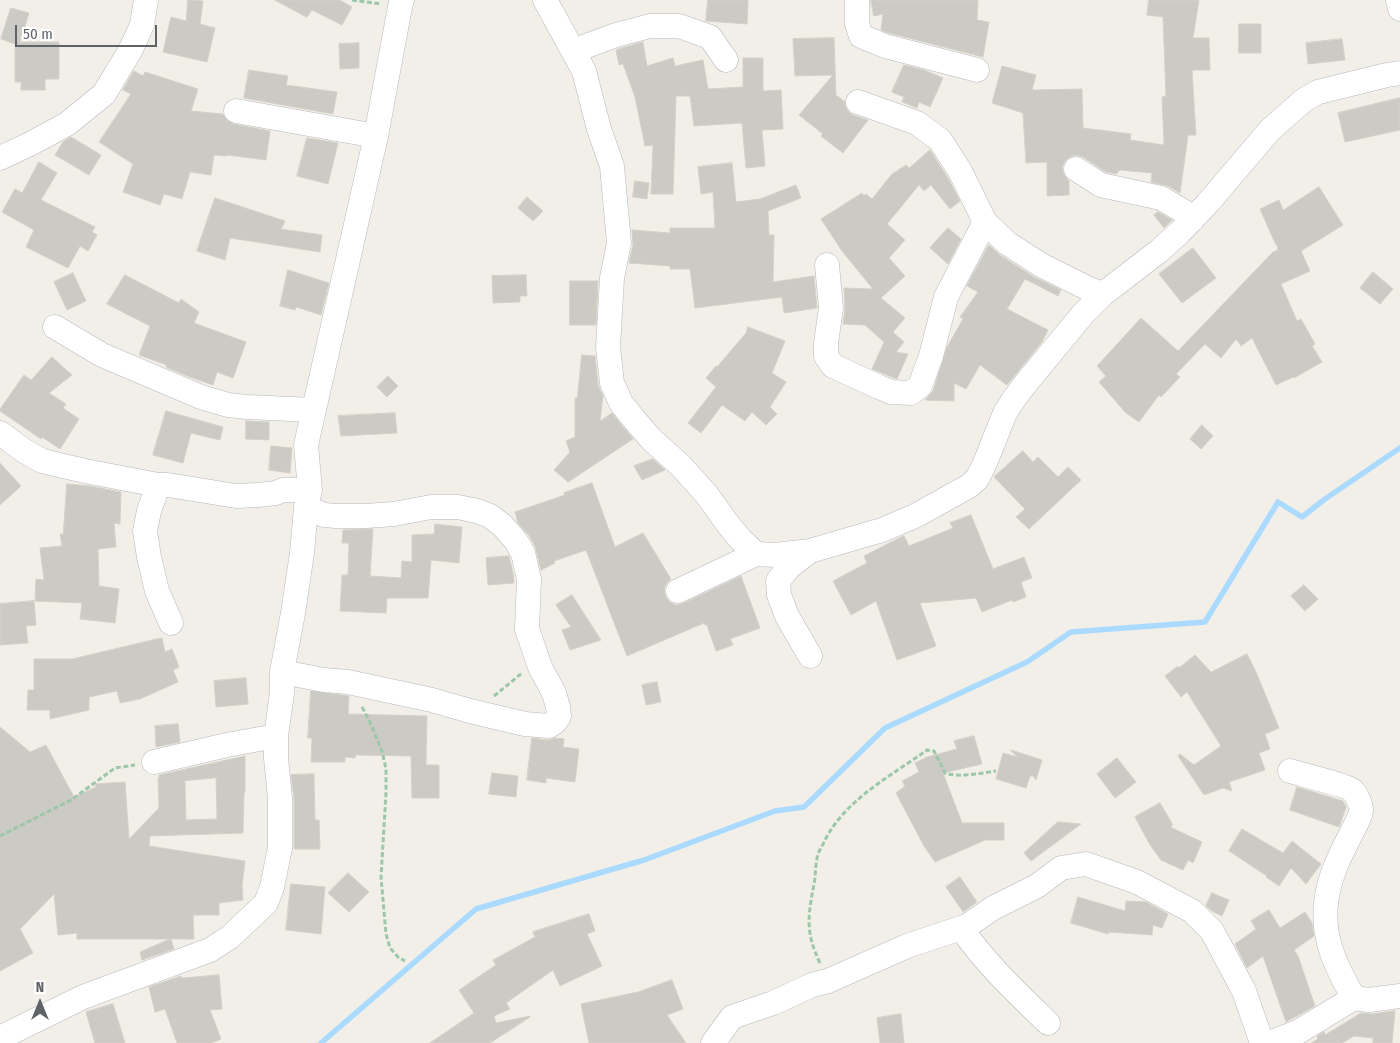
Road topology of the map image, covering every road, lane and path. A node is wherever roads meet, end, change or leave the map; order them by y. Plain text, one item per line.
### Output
1 (146, 0) edge
2 (352, 0) edge
3 (545, 0) edge
4 (856, 0) edge
5 (1398, 0) edge
6 (401, 3) edge
7 (1400, 9) edge
8 (573, 51) junction
9 (726, 60) dead end
10 (976, 70) dead end
11 (1400, 73) edge
12 (858, 102) dead end
13 (236, 111) dead end
14 (376, 136) junction
15 (0, 158) edge
16 (1076, 169) dead end
17 (1192, 220) junction
18 (985, 222) junction
19 (827, 265) dead end
20 (1103, 294) junction
21 (55, 327) dead end
22 (314, 410) junction
23 (0, 433) edge
24 (158, 485) junction
25 (308, 499) junction
26 (810, 551) junction
27 (756, 554) junction
28 (678, 590) dead end
29 (171, 623) dead end
30 (810, 656) dead end
31 (537, 658) junction
32 (282, 672) junction
33 (348, 682) junction
34 (470, 711) junction
35 (276, 736) junction
36 (154, 762) joint
37 (996, 771) dead end
38 (1290, 771) dead end
39 (0, 836) edge
40 (961, 928) junction
41 (405, 962) dead end
42 (828, 981) junction
43 (1400, 996) edge
44 (1354, 998) junction
45 (1048, 1023) dead end
46 (0, 1038) edge
47 (713, 1043) edge
48 (1262, 1043) edge
49 (1269, 1043) edge

1 - 15 street
2 - 6 path
3 - 8 street
4 - 10 street
5 - 7 street
6 - 14 street
8 - 9 street
8 - 27 street
11 - 17 street
12 - 18 street
13 - 14 street
14 - 22 street
16 - 17 street
17 - 20 street
18 - 19 street
18 - 20 street
20 - 26 street
21 - 22 street
22 - 25 street
23 - 24 street
24 - 25 street
24 - 29 street
25 - 31 street
25 - 32 street
26 - 27 street
26 - 30 street
27 - 28 street
31 - 34 path
31 - 34 street
32 - 33 street
32 - 35 street
33 - 34 street
33 - 41 path
35 - 36 street
35 - 46 street
36 - 39 path
37 - 42 path
38 - 44 street
40 - 42 street
40 - 45 street
40 - 48 street
42 - 47 street
43 - 44 street
44 - 49 street

